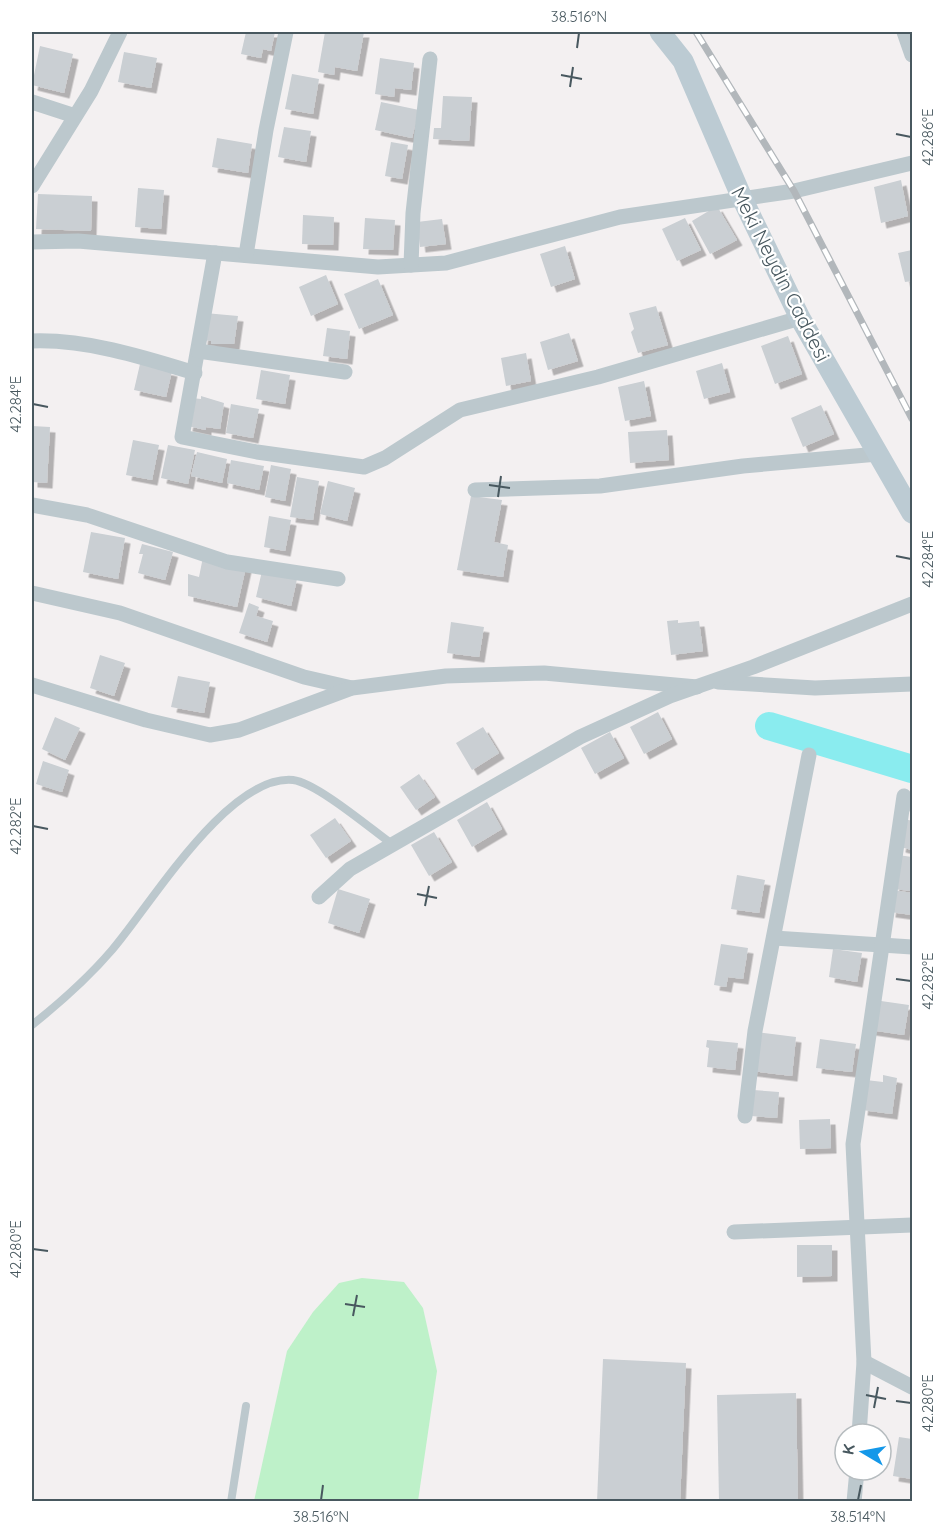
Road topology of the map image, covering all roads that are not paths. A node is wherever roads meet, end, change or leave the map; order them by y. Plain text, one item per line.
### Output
1 (120, 32) edge
2 (286, 32) edge
3 (660, 32) edge
4 (904, 32) edge
5 (912, 55) edge
6 (430, 59) dead end
7 (32, 102) edge
8 (75, 116) junction
9 (912, 163) edge
10 (32, 186) edge
11 (741, 198) junction
12 (32, 242) edge
13 (215, 253) junction
14 (246, 255) junction
15 (411, 265) junction
16 (800, 318) junction
17 (32, 341) edge
18 (198, 351) junction
19 (345, 372) dead end
20 (195, 373) junction
21 (879, 454) junction
22 (475, 490) dead end
23 (32, 505) edge
24 (912, 513) edge
25 (338, 579) dead end
26 (32, 593) edge
27 (912, 604) edge
28 (712, 681) junction
29 (912, 684) edge
30 (32, 685) edge
31 (697, 687) junction
32 (352, 688) junction
33 (809, 755) dead end
34 (904, 796) dead end
35 (393, 844) junction
36 (319, 897) dead end
37 (774, 938) junction
38 (881, 945) junction
39 (912, 947) edge
40 (32, 1025) edge
41 (745, 1116) dead end
42 (912, 1225) edge
43 (857, 1226) junction
44 (734, 1232) dead end
45 (864, 1362) junction
46 (912, 1387) edge
47 (246, 1406) dead end
48 (860, 1422) edge
49 (856, 1482) edge
50 (231, 1502) edge
51 (854, 1502) edge

1 - 8 street
2 - 14 street
3 - 11 street, Meki Neydin Caddesi
4 - 5 street
6 - 15 street
7 - 8 street
8 - 10 street
9 - 11 street
11 - 15 street
11 - 16 street, Meki Neydin Caddesi
12 - 13 street
13 - 14 street
13 - 18 street
14 - 15 street
16 - 20 street
16 - 21 street, Meki Neydin Caddesi
17 - 20 street
18 - 19 street
18 - 20 street
21 - 22 street
21 - 24 street, Meki Neydin Caddesi
23 - 25 street
26 - 32 street
27 - 28 street
28 - 29 street
28 - 31 street
30 - 32 street
31 - 32 street
31 - 35 street
33 - 37 street
34 - 38 street
35 - 36 street
35 - 40 lane
37 - 38 street
37 - 41 street
38 - 39 street
38 - 43 street
42 - 43 street
43 - 44 street
43 - 45 street
45 - 46 street
45 - 48 street
47 - 50 lane
49 - 51 street

